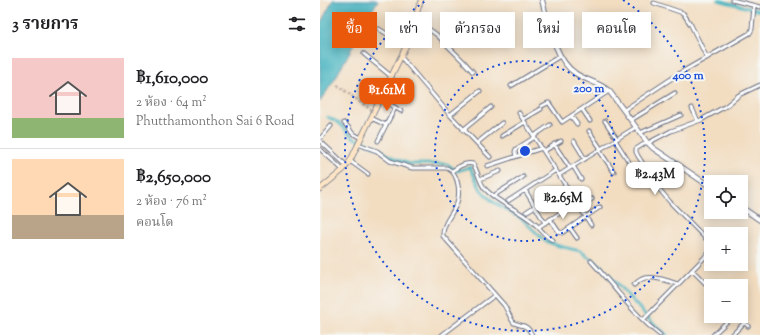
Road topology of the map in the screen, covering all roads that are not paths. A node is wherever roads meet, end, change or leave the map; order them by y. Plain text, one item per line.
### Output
1 (542, 0) edge
2 (732, 0) edge
3 (419, 1) edge
4 (654, 3) dead end
5 (753, 7) junction
6 (760, 7) edge
7 (417, 12) edge
8 (379, 29) dead end
9 (432, 31) edge
10 (385, 33) edge
11 (405, 48) edge
12 (364, 54) dead end
13 (560, 56) junction
14 (401, 58) junction
15 (707, 58) junction
16 (472, 72) dead end
17 (392, 77) junction
18 (760, 85) edge
19 (511, 86) dead end
20 (480, 91) dead end
21 (609, 91) junction
22 (675, 93) dead end
23 (381, 99) junction
24 (491, 107) dead end
25 (395, 108) junction
26 (692, 108) dead end
27 (582, 109) junction
28 (624, 110) junction
29 (401, 111) dead end
30 (520, 113) dead end
31 (450, 115) junction
32 (571, 116) junction
33 (681, 116) dead end
34 (371, 118) junction
35 (631, 120) junction
36 (524, 121) junction
37 (590, 121) dead end
38 (604, 121) dead end
39 (698, 121) junction
40 (344, 122) dead end
41 (502, 123) dead end
42 (577, 124) dead end
43 (386, 125) junction
44 (331, 126) dead end
45 (550, 126) dead end
46 (636, 127) junction
47 (463, 130) junction
48 (589, 131) dead end
49 (640, 133) junction
50 (502, 136) dead end
51 (534, 136) junction
52 (361, 138) junction
53 (616, 139) junction
54 (320, 140) edge
55 (378, 141) dead end
56 (561, 141) dead end
57 (574, 141) dead end
58 (647, 142) junction
59 (476, 143) junction
60 (358, 144) junction
61 (554, 144) junction
62 (320, 149) edge
63 (543, 149) junction
64 (600, 149) junction
65 (490, 156) dead end
66 (516, 156) junction
67 (585, 159) junction
68 (350, 160) junction
69 (631, 165) dead end
70 (486, 166) dead end
71 (571, 167) junction
72 (345, 168) junction
73 (453, 170) junction
74 (556, 170) junction
75 (500, 171) dead end
76 (614, 172) dead end
77 (368, 174) dead end
78 (559, 175) junction
79 (523, 177) dead end
80 (480, 179) junction
81 (581, 179) dead end
82 (704, 182) edge
83 (566, 186) junction
84 (320, 189) edge
85 (525, 190) junction
86 (493, 196) junction
87 (592, 199) dead end
88 (508, 201) dead end
89 (577, 202) junction
90 (536, 206) junction
91 (580, 207) junction
92 (600, 207) dead end
93 (526, 212) dead end
94 (748, 212) edge
95 (586, 217) junction
96 (550, 219) junction
97 (760, 220) edge
98 (545, 222) junction
99 (591, 225) dead end
100 (540, 226) dead end
101 (570, 228) junction
102 (704, 237) edge
103 (577, 238) dead end
104 (553, 240) dead end
105 (704, 258) edge
106 (591, 261) dead end
107 (692, 270) junction
108 (704, 282) edge
109 (678, 284) junction
110 (634, 285) dead end
111 (495, 295) junction
112 (644, 319) junction
113 (726, 323) edge
114 (744, 323) edge
115 (746, 323) edge
116 (748, 326) dead end
117 (442, 335) edge
118 (532, 335) edge
119 (660, 335) edge
120 (713, 335) edge
121 (732, 335) edge

1 - 13 street
2 - 5 street
3 - 7 main road
4 - 15 street
5 - 6 street
5 - 15 street
8 - 10 street
9 - 16 street
11 - 14 main road
12 - 17 street
13 - 19 street
13 - 21 street
14 - 17 main road
14 - 31 street
15 - 28 street
17 - 23 main road
18 - 39 street
20 - 31 street
21 - 27 street
21 - 28 street
22 - 35 street
23 - 25 street
23 - 34 main road
24 - 47 street
25 - 29 street
25 - 43 street
26 - 39 street
27 - 32 street
27 - 37 street
28 - 35 street
30 - 36 street
31 - 47 street
32 - 36 street
32 - 42 street
33 - 49 street
34 - 43 street
34 - 52 main road
35 - 46 street
36 - 50 street
36 - 51 street
38 - 53 street
39 - 58 street
40 - 52 street
41 - 59 street
43 - 55 street
44 - 54 street
45 - 51 street
46 - 49 street
46 - 53 street
47 - 59 street
48 - 64 street
49 - 58 street
51 - 63 street
51 - 66 street
52 - 60 main road
53 - 64 street
53 - 69 street
54 - 72 street
56 - 61 street
57 - 67 street
58 - 82 street
58 - 102 street
59 - 65 street
60 - 68 main road
60 - 73 street
61 - 63 street
61 - 71 street
62 - 72 street
63 - 66 street
63 - 74 street
64 - 67 street
64 - 76 street
66 - 70 street
67 - 71 street
68 - 72 main road
68 - 77 street
71 - 78 street
71 - 81 street
72 - 84 main road
73 - 80 street
73 - 111 street
74 - 78 street
74 - 85 street
75 - 80 street
78 - 83 street
79 - 86 street
80 - 86 street
83 - 89 street
83 - 90 street
85 - 88 street
85 - 90 street
86 - 104 street
87 - 91 street
89 - 91 street
89 - 96 street
90 - 93 street
90 - 98 street
91 - 95 street
92 - 95 street
94 - 97 street
95 - 99 street
95 - 101 street
96 - 98 street
96 - 101 street
98 - 100 street
101 - 103 street
105 - 107 street
106 - 112 street
107 - 108 street
107 - 109 street
109 - 110 street
109 - 112 street
111 - 117 street
111 - 118 street
112 - 119 street
113 - 120 street
114 - 121 street
115 - 116 street

